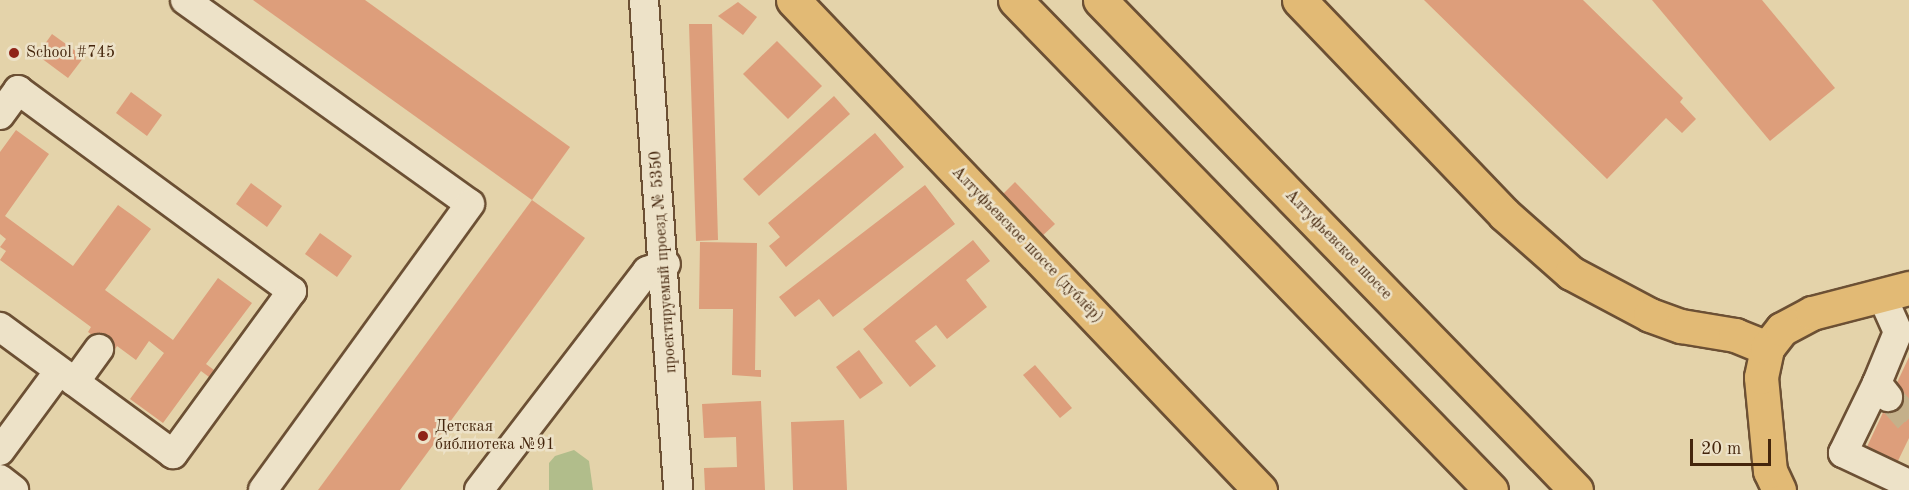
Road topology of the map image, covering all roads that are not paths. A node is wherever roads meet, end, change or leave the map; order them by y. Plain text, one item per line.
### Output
1 (185, 0) edge
2 (644, 0) edge
3 (653, 0) edge
4 (793, 0) edge
5 (1015, 0) edge
6 (1100, 0) edge
7 (1299, 0) edge
8 (648, 33) junction
9 (0, 115) edge
10 (666, 264) junction
11 (1895, 291) edge
12 (0, 327) edge
13 (1767, 348) junction
14 (99, 349) dead end
15 (67, 376) junction
16 (0, 451) edge
17 (0, 479) edge
18 (1908, 487) edge
19 (15, 490) edge
20 (263, 490) edge
21 (480, 490) edge
22 (678, 490) edge
23 (1260, 490) edge
24 (1491, 490) edge
25 (1576, 490) edge
26 (1779, 490) edge

1 - 20 street
2 - 8 street, проектируемый проезд № 5350
3 - 8 street, проектируемый проезд № 5350
4 - 23 main road, Алтуфьевское шоссе (дублёр)
5 - 24 main road
6 - 25 main road, Алтуфьевское шоссе
7 - 13 main road
8 - 10 street, проектируемый проезд № 5350
9 - 15 street
10 - 21 street
10 - 22 street, проектируемый проезд № 5350
11 - 13 main road
11 - 18 street
12 - 15 street
13 - 26 main road
14 - 15 street
15 - 16 street
17 - 19 street

